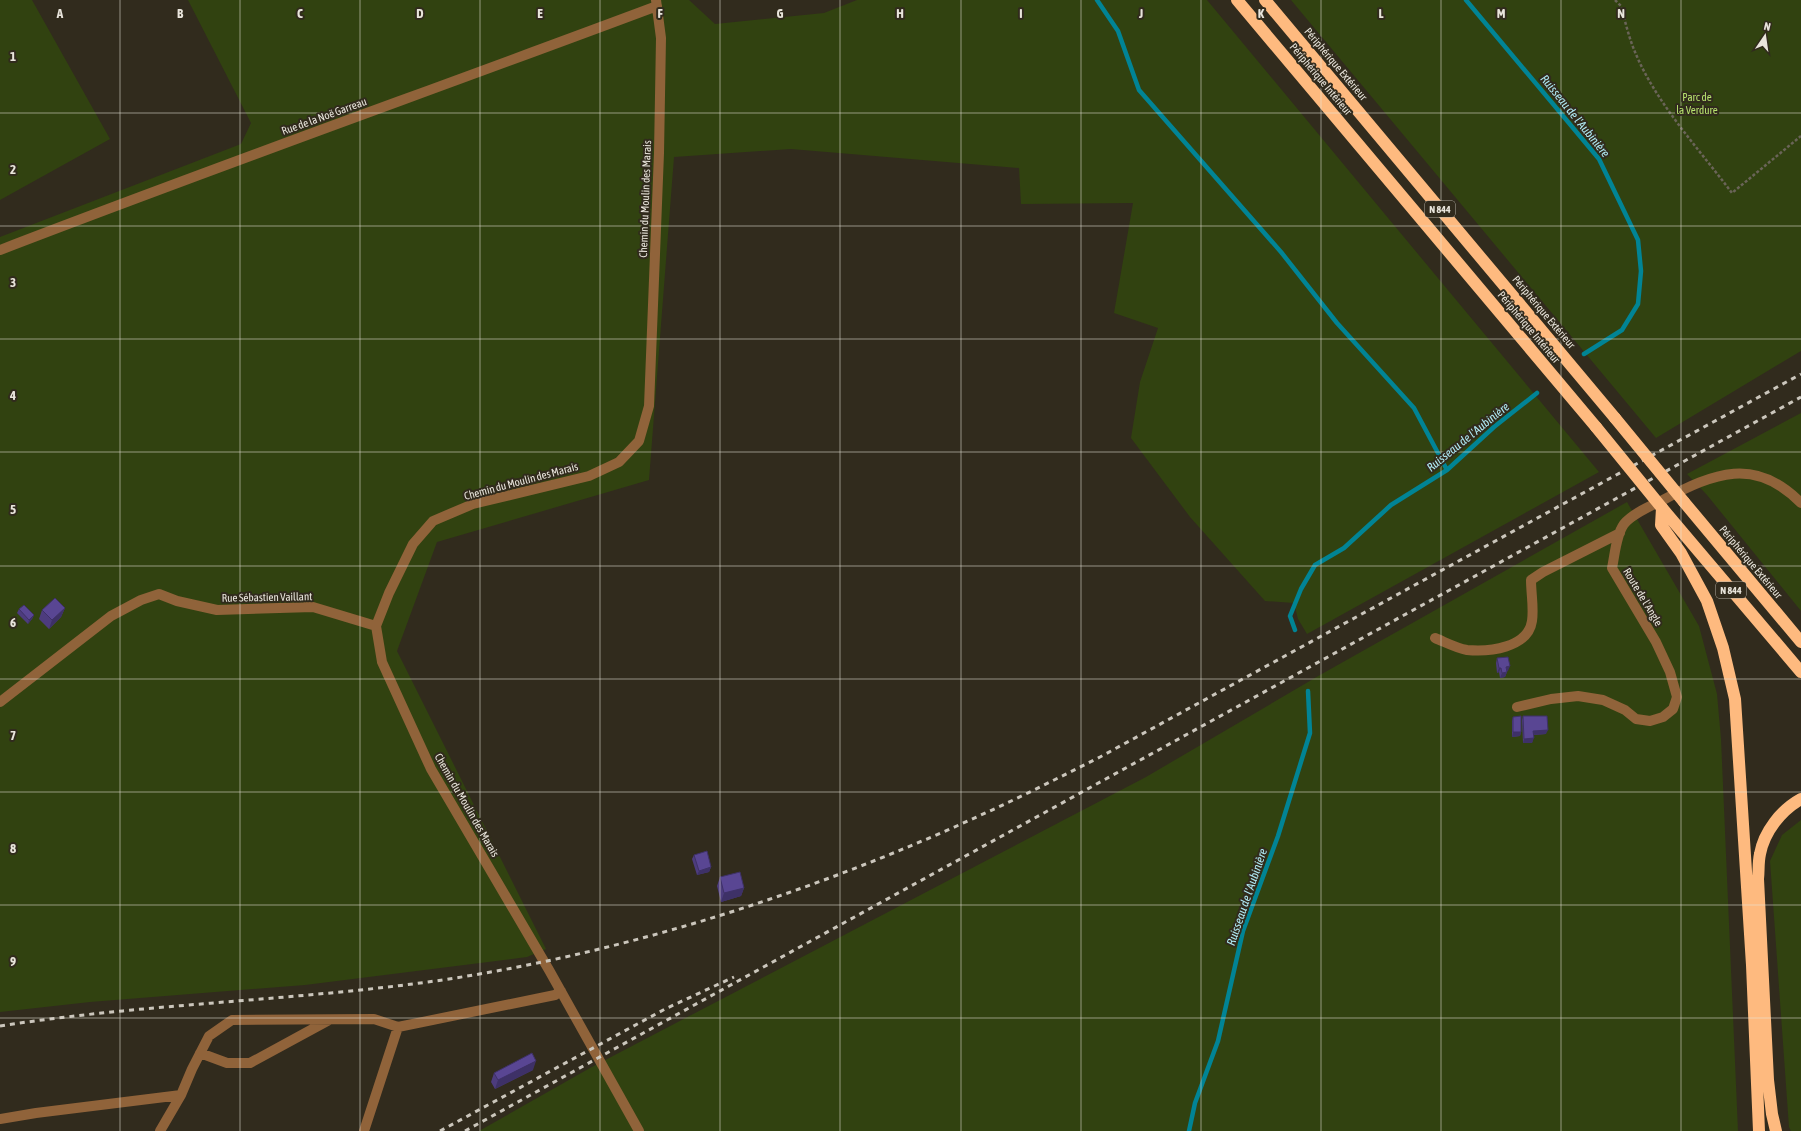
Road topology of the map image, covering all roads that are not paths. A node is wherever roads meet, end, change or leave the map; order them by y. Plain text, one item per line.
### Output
1 (1237, 0) edge
2 (1265, 0) edge
3 (656, 3) edge
4 (0, 250) edge
5 (1801, 503) edge
6 (1662, 508) junction
7 (1620, 533) junction
8 (376, 626) junction
9 (1435, 638) dead end
10 (1801, 642) edge
11 (1801, 672) edge
12 (0, 702) edge
13 (1517, 707) dead end
14 (1801, 799) edge
15 (561, 991) junction
16 (331, 1019) junction
17 (398, 1027) junction
18 (200, 1053) junction
19 (181, 1096) junction
20 (0, 1119) edge
21 (160, 1131) edge
22 (364, 1131) edge
23 (639, 1131) edge
24 (1760, 1131) edge
25 (1776, 1131) edge

1 - 6 highway, Périphérique Intérieur / N 844, bridge
2 - 10 highway, Périphérique Extérieur / N 844, bridge
3 - 4 street, Rue de la Noë Garreau
3 - 8 street, Chemin du Moulin des Marais
5 - 7 street, Route de l'Angle
6 - 11 highway, Périphérique Intérieur / N 844
6 - 24 highway
7 - 9 street
7 - 13 street, Route de l'Angle
8 - 12 street, Rue Sébastien Vaillant
8 - 15 street, Chemin du Moulin des Marais
14 - 25 highway
15 - 17 street
15 - 23 street, Chemin du Moulin des Marais
16 - 17 street
16 - 18 street
16 - 18 street
17 - 22 street
18 - 19 street
19 - 20 street
19 - 21 street

